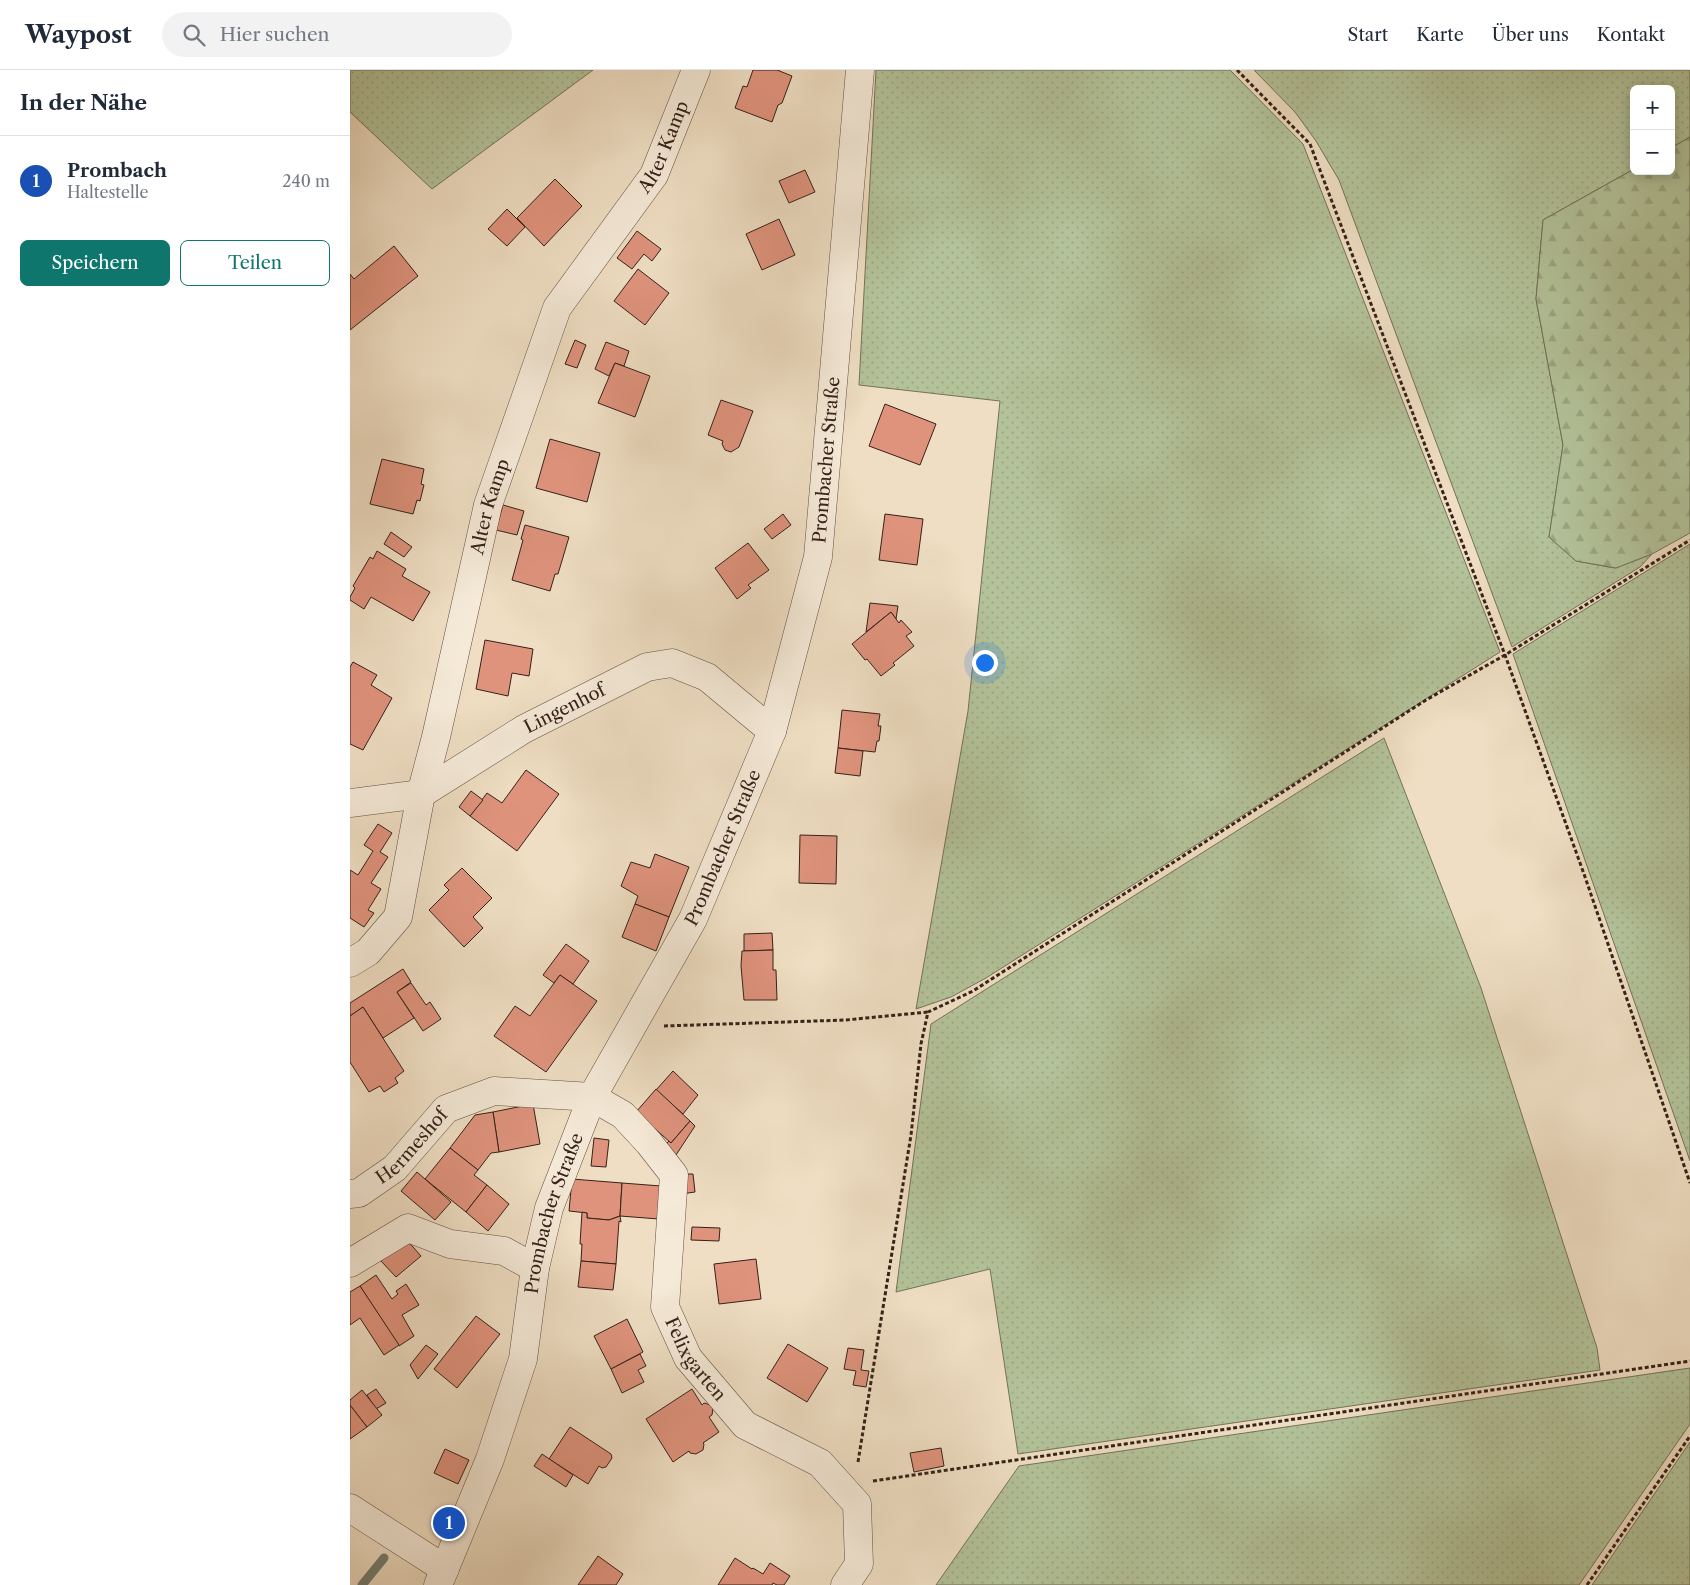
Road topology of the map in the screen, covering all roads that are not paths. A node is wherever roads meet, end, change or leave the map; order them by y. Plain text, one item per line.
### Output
1 (696, 70) edge
2 (860, 70) edge
3 (772, 731) junction
4 (421, 794) junction
5 (350, 804) edge
6 (350, 963) edge
7 (592, 1097) junction
8 (350, 1194) edge
9 (350, 1262) edge
10 (535, 1268) junction
11 (350, 1508) edge
12 (441, 1577) edge
13 (845, 1585) edge

1 - 4 street, Alter Kamp
2 - 3 street, Prombacher Straße
3 - 4 street, Lingenhof
3 - 7 street, Prombacher Straße
4 - 5 street, Lingenhof
4 - 6 street, Alter Kamp
7 - 8 street, Hermeshof
7 - 10 street, Prombacher Straße
7 - 13 street, Felixgarten
9 - 10 street
10 - 12 street, Prombacher Straße
11 - 12 street

